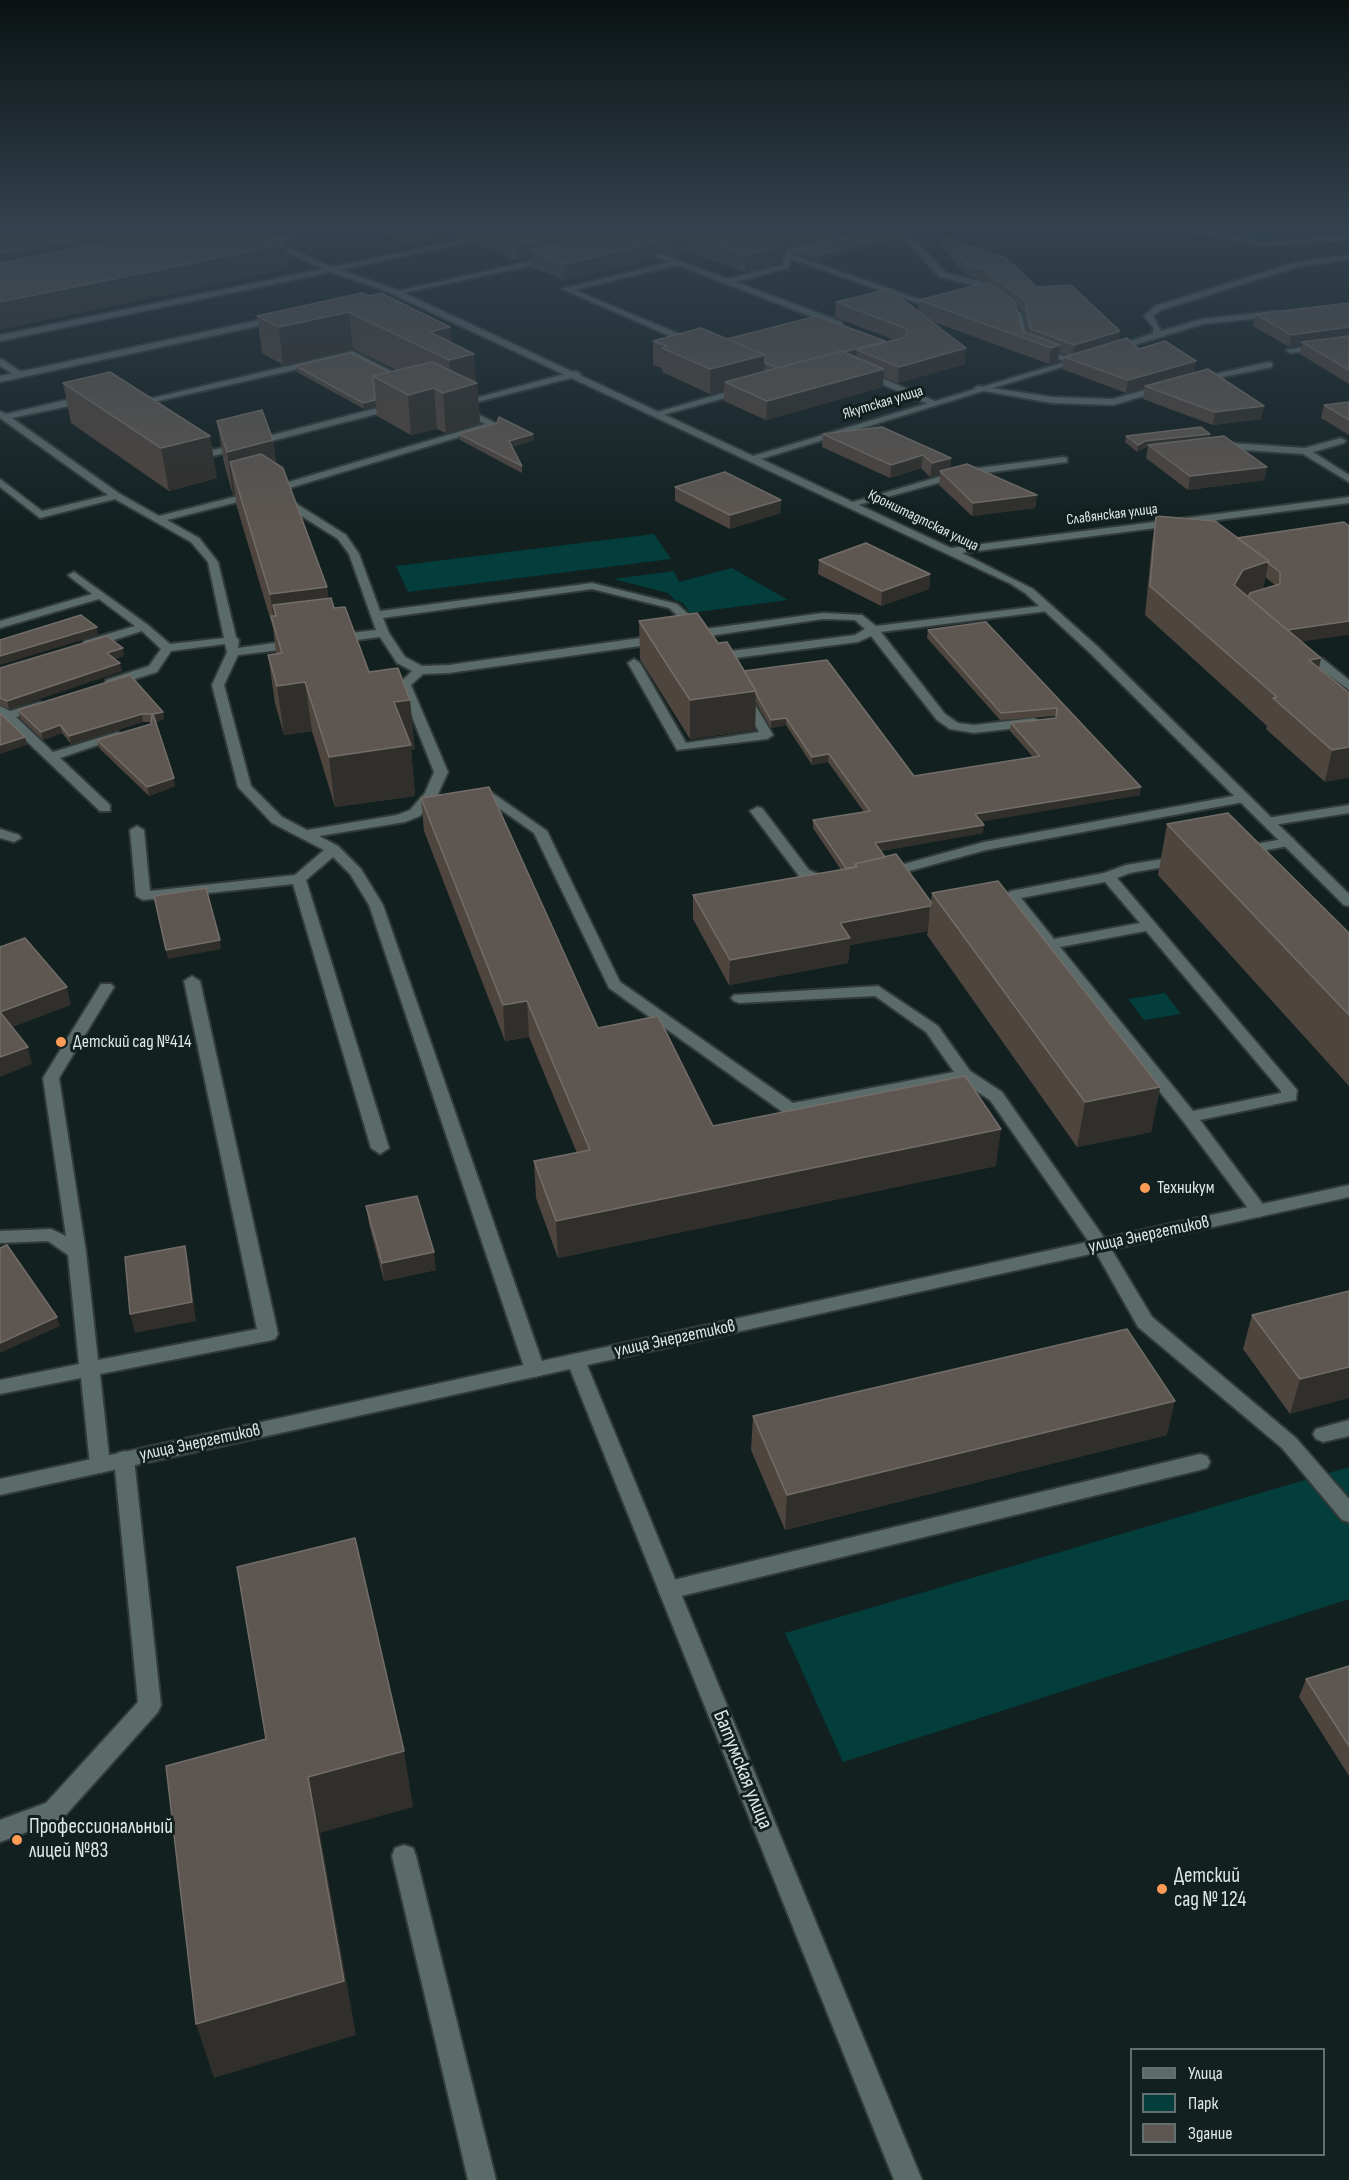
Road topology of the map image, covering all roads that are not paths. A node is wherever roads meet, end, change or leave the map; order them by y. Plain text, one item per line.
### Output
1 (43, 329) edge
2 (230, 329) edge
3 (476, 329) edge
4 (658, 329) edge
5 (1021, 329) edge
6 (1157, 329) edge
7 (1179, 329) edge
8 (1157, 335) junction
9 (0, 338) edge
10 (1349, 343) edge
11 (705, 349) edge
12 (1290, 350) edge
13 (1103, 351) edge
14 (1093, 355) edge
15 (1072, 361) junction
16 (0, 362) edge
17 (1269, 365) dead end
18 (852, 369) edge
19 (576, 374) junction
20 (21, 375) junction
21 (0, 379) edge
22 (404, 380) edge
23 (758, 387) edge
24 (978, 389) junction
25 (102, 402) edge
26 (934, 403) junction
27 (125, 404) edge
28 (136, 404) junction
29 (402, 405) edge
30 (146, 411) edge
31 (659, 413) junction
32 (2, 415) edge
33 (184, 435) edge
34 (1341, 441) dead end
35 (1201, 447) edge
36 (1305, 452) junction
37 (755, 458) junction
38 (1063, 460) dead end
39 (1349, 479) edge
40 (0, 482) edge
41 (269, 491) junction
42 (116, 496) junction
43 (1349, 500) edge
44 (851, 504) junction
45 (159, 519) junction
46 (1183, 521) junction
47 (1200, 535) edge
48 (950, 551) junction
49 (74, 575) dead end
50 (100, 595) junction
51 (1048, 608) junction
52 (376, 615) junction
53 (0, 625) edge
54 (144, 627) junction
55 (873, 630) junction
56 (383, 633) junction
57 (691, 635) junction
58 (233, 646) junction
59 (78, 647) edge
60 (166, 648) junction
61 (1290, 654) edge
62 (634, 663) dead end
63 (420, 670) junction
64 (738, 686) edge
65 (1349, 686) edge
66 (97, 687) edge
67 (52, 702) edge
68 (4, 713) edge
69 (1050, 720) edge
70 (126, 733) edge
71 (50, 757) junction
72 (488, 794) edge
73 (1244, 798) junction
74 (105, 808) dead end
75 (1349, 809) edge
76 (756, 812) dead end
77 (1268, 822) junction
78 (137, 830) dead end
79 (0, 833) edge
80 (307, 834) junction
81 (14, 838) dead end
82 (1289, 842) junction
83 (333, 849) junction
84 (1226, 853) edge
85 (1193, 858) edge
86 (1108, 877) junction
87 (299, 879) junction
88 (868, 879) edge
89 (848, 883) edge
90 (1349, 902) edge
91 (1150, 926) junction
92 (1050, 944) junction
93 (192, 981) dead end
94 (106, 987) dead end
95 (739, 998) dead end
96 (964, 1075) junction
97 (1189, 1117) junction
98 (380, 1148) dead end
99 (1349, 1191) edge
100 (1259, 1211) junction
101 (0, 1237) edge
102 (1101, 1246) junction
103 (77, 1252) junction
104 (576, 1361) junction
105 (90, 1370) junction
106 (535, 1370) junction
107 (0, 1387) edge
108 (1349, 1428) edge
109 (1323, 1434) dead end
110 (124, 1459) junction
111 (1200, 1462) dead end
112 (100, 1465) junction
113 (0, 1487) edge
114 (1349, 1514) edge
115 (669, 1590) junction
116 (0, 1831) edge
117 (404, 1856) dead end
118 (482, 2180) edge
119 (908, 2180) edge

1 - 9 street
2 - 20 street
3 - 19 street, Кронштадтская улица
4 - 11 street
5 - 15 street
6 - 8 street
7 - 8 street
8 - 13 street
10 - 12 street
14 - 15 street, Якутская улица
15 - 24 street, Якутская улица
16 - 20 street
17 - 24 street
18 - 26 street
19 - 31 street, Кронштадтская улица
19 - 41 street
20 - 21 street
22 - 28 street
23 - 31 street
24 - 26 street, Якутская улица
25 - 32 street
26 - 37 street, Якутская улица
27 - 28 street
28 - 30 street
29 - 33 street
31 - 37 street, Кронштадтская улица
32 - 42 street
34 - 36 street
35 - 36 street
36 - 39 street
37 - 44 street, Кронштадтская улица
38 - 44 street
40 - 42 street
41 - 45 street
41 - 52 street
42 - 45 street
43 - 46 street, Славянская улица
44 - 48 street, Кронштадтская улица
45 - 58 street
46 - 47 street
46 - 48 street, Славянская улица
48 - 51 street, Кронштадтская улица
49 - 50 street
50 - 53 street
50 - 54 street
51 - 55 street
51 - 73 street, Кронштадтская улица
52 - 56 street
52 - 57 street
54 - 59 street
54 - 60 street
55 - 57 street
55 - 57 street
55 - 69 street
56 - 58 street
56 - 63 street
57 - 63 street
58 - 60 street
58 - 80 street
60 - 66 street
61 - 65 street
62 - 64 street
63 - 80 street
67 - 68 street
68 - 71 street
70 - 71 street
71 - 74 street
72 - 96 street
73 - 77 street, Кронштадтская улица
73 - 88 street
75 - 77 street
76 - 89 street
77 - 82 street, Кронштадтская улица
78 - 87 street
79 - 81 street
80 - 83 street
82 - 84 street
82 - 90 street, Кронштадтская улица
83 - 87 street
83 - 106 street
85 - 86 street
86 - 91 street
86 - 92 street
87 - 98 street
91 - 92 street
91 - 97 street
92 - 97 street
93 - 105 street
94 - 103 street
95 - 96 street
96 - 102 street
97 - 100 street
99 - 100 street, улица Энергетиков
100 - 102 street, улица Энергетиков
101 - 103 street
102 - 104 street, улица Энергетиков
102 - 114 street
103 - 105 street
104 - 106 street, улица Энергетиков
104 - 115 street, Батумская улица
105 - 107 street
105 - 112 street
106 - 110 street, улица Энергетиков
108 - 109 street
110 - 112 street, улица Энергетиков
110 - 116 street
111 - 115 street
112 - 113 street, улица Энергетиков
115 - 119 street, Батумская улица
117 - 118 street

